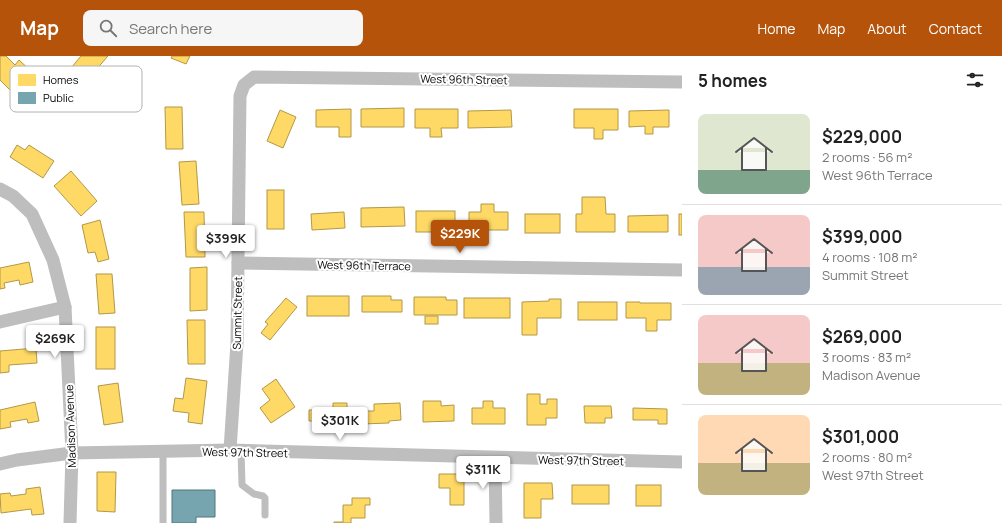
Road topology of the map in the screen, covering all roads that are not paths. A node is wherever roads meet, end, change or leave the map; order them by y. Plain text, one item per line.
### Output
1 (247, 82) joint
2 (682, 82) edge
3 (0, 189) edge
4 (238, 263) junction
5 (682, 270) edge
6 (65, 307) junction
7 (0, 322) edge
8 (236, 450) junction
9 (163, 452) junction
10 (72, 453) junction
11 (495, 458) junction
12 (682, 462) edge
13 (0, 464) edge
14 (265, 515) dead end
15 (70, 523) edge
16 (163, 523) edge
17 (496, 523) edge

1 - 2 street, West 96th Street
1 - 4 street, Summit Street
3 - 6 street, Madison Avenue
4 - 5 street, West 96th Terrace
4 - 8 street, Summit Street
6 - 7 street
6 - 10 street, Madison Avenue
8 - 9 street, West 97th Street
8 - 11 street, West 97th Street
8 - 14 lane
9 - 10 street, West 97th Street
9 - 16 lane
10 - 13 street, West 97th Street
10 - 15 street, Madison Avenue
11 - 12 street, West 97th Street
11 - 17 street

